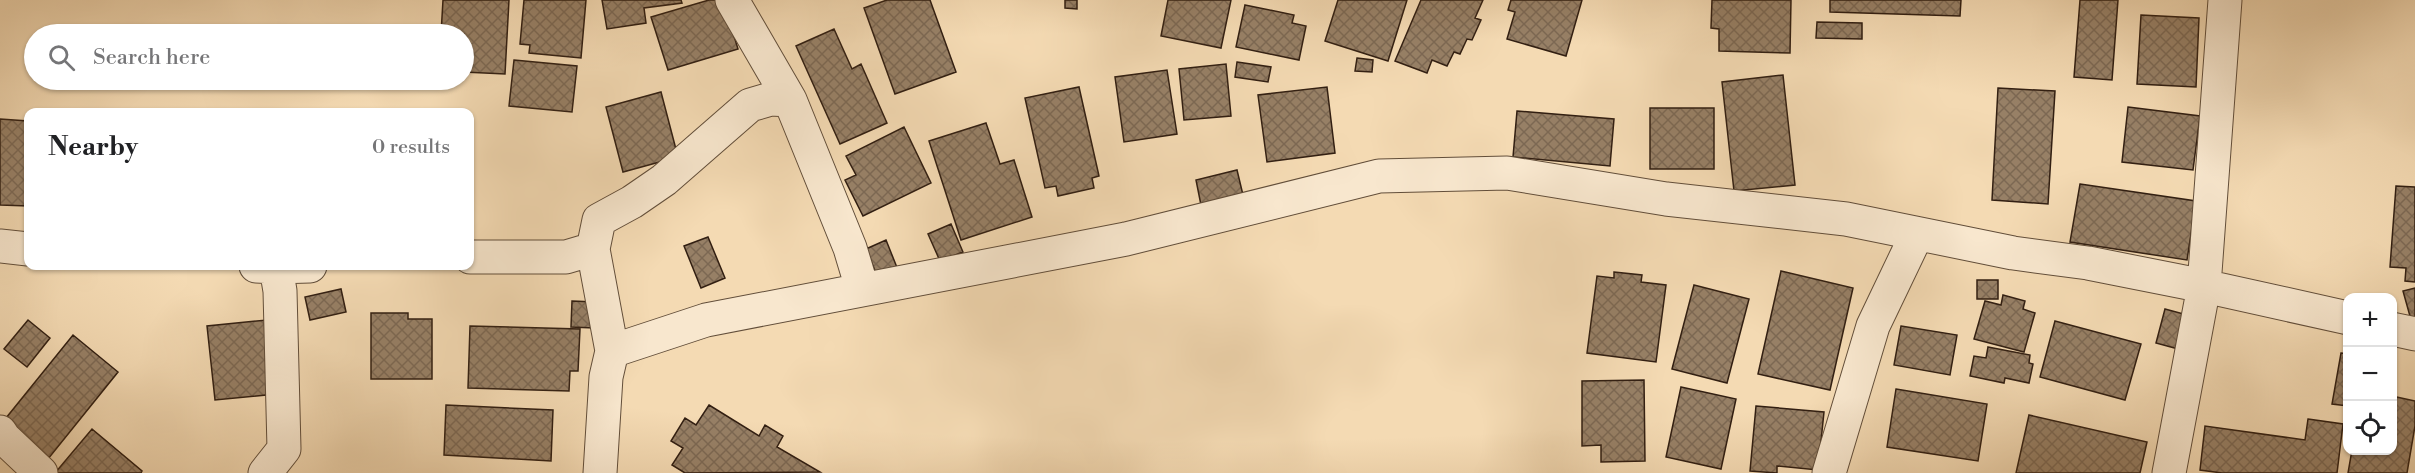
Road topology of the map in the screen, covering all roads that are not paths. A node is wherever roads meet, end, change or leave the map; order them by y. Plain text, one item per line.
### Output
1 (732, 0) edge
2 (2225, 0) edge
3 (790, 100) junction
4 (1917, 234) junction
5 (0, 246) edge
6 (24, 249) edge
7 (592, 249) junction
8 (474, 256) edge
9 (267, 270) edge
10 (2204, 286) junction
11 (862, 288) junction
12 (2343, 317) edge
13 (2397, 330) edge
14 (2415, 334) edge
15 (612, 351) junction
16 (0, 432) edge
17 (41, 473) edge
18 (265, 473) edge
19 (600, 473) edge
20 (1829, 473) edge
21 (2169, 473) edge

1 - 3 street
2 - 10 street
3 - 7 street
3 - 11 street
4 - 10 street
4 - 11 street
4 - 20 street
5 - 6 street
7 - 8 street
7 - 15 street
9 - 18 street
10 - 12 street
10 - 21 street
11 - 15 street
13 - 14 street
15 - 19 street
16 - 17 street

